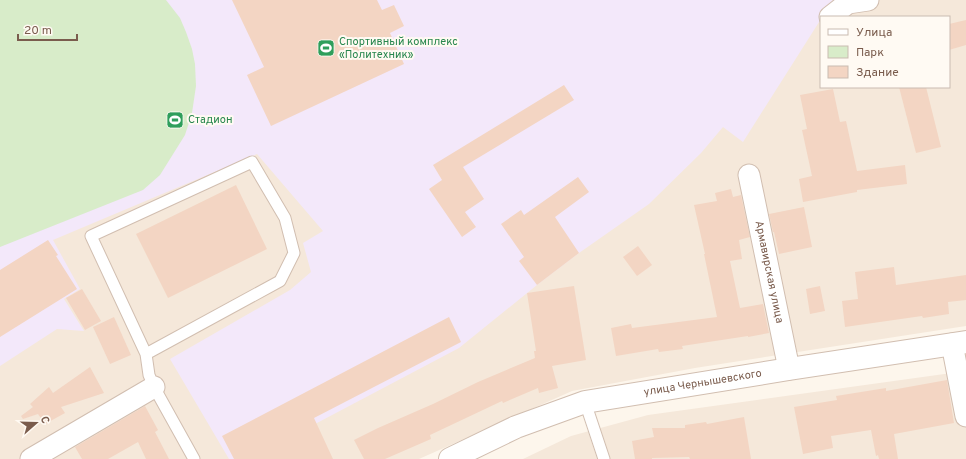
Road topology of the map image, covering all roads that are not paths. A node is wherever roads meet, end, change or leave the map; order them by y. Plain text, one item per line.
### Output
1 (868, 0) edge
2 (831, 16) edge
3 (749, 176) dead end
4 (959, 343) edge
5 (146, 354) junction
6 (789, 369) junction
7 (154, 387) junction
8 (585, 402) junction
9 (966, 416) edge
10 (31, 459) edge
11 (194, 459) edge
12 (450, 459) edge
13 (604, 459) edge

1 - 2 street
3 - 6 street, Армавирская улица
4 - 6 street, улица Чернышевского
4 - 9 street
5 - 5 lane
5 - 7 lane
6 - 8 street, улица Чернышевского
7 - 10 street
7 - 11 lane
8 - 12 street, улица Чернышевского
8 - 13 lane

